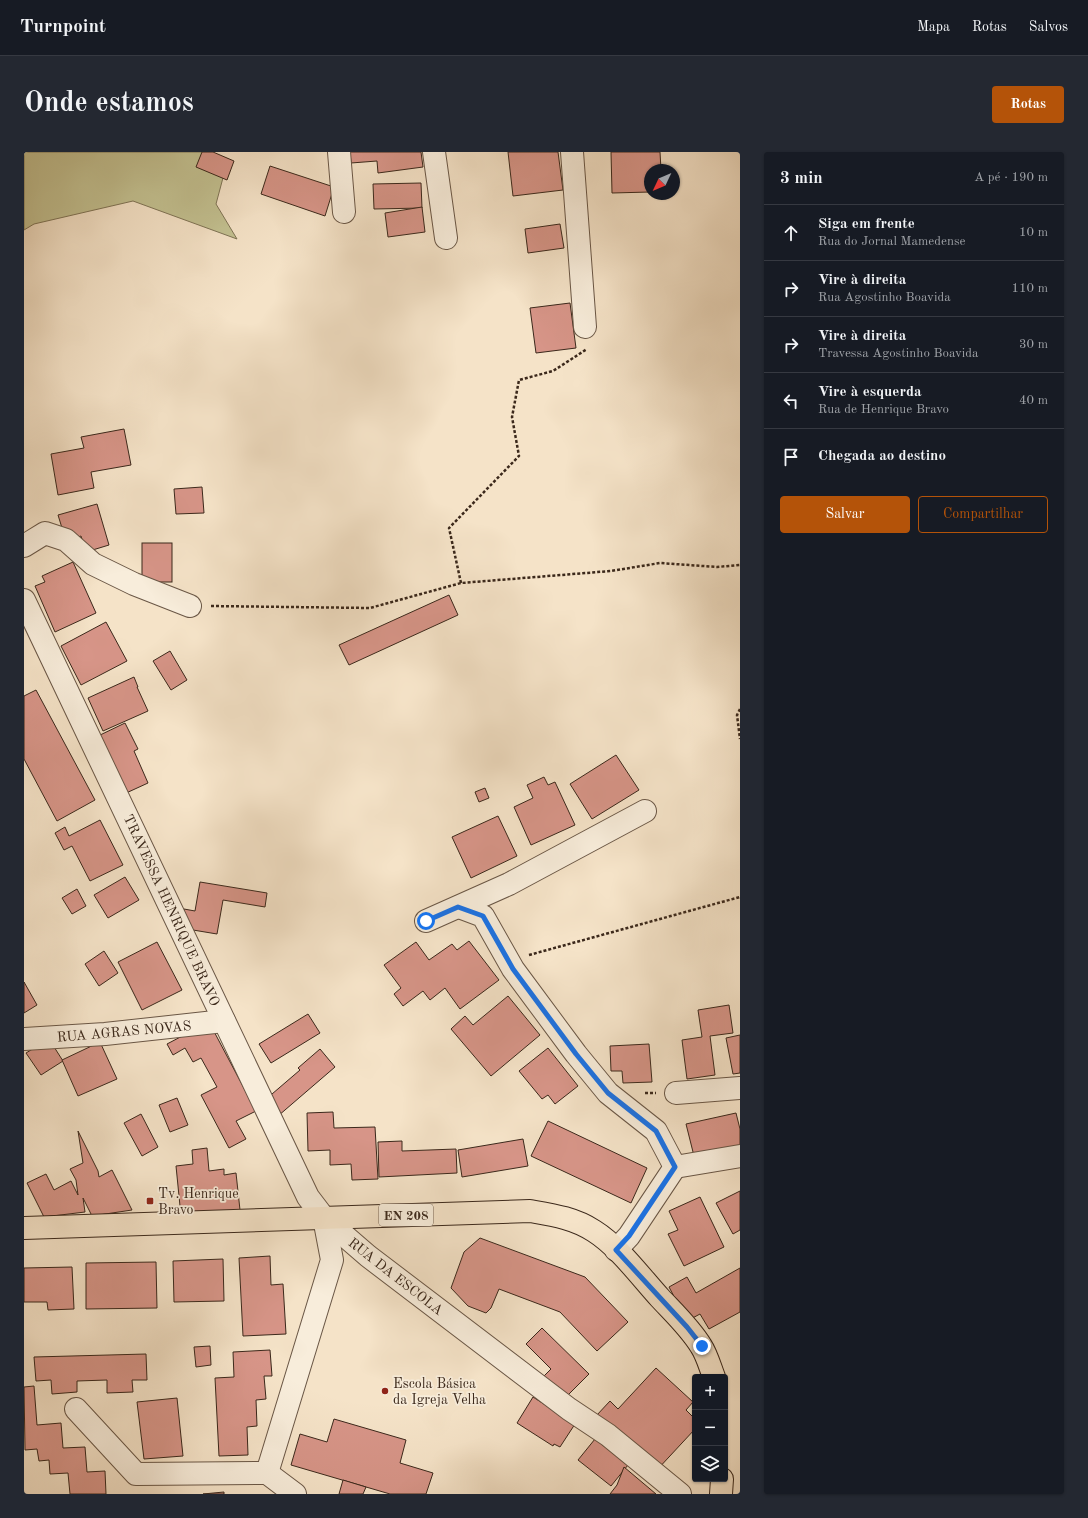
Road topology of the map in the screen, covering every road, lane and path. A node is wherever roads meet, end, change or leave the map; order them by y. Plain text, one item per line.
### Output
1 (339, 152) edge
2 (434, 152) edge
3 (572, 152) edge
4 (344, 212) dead end
5 (446, 238) dead end
6 (585, 327) joint
7 (24, 546) edge
8 (740, 565) edge
9 (462, 583) junction
10 (24, 600) edge
11 (190, 606) joint
12 (740, 709) edge
13 (740, 739) edge
14 (645, 811) dead end
15 (740, 897) edge
16 (458, 907) junction
17 (426, 921) dead end
18 (508, 961) junction
19 (224, 1021) junction
20 (24, 1039) edge
21 (740, 1088) edge
22 (676, 1093) dead end
23 (740, 1156) edge
24 (675, 1167) junction
25 (324, 1218) junction
26 (24, 1228) edge
27 (616, 1250) junction
28 (713, 1374) edge
29 (76, 1410) dead end
30 (267, 1473) junction
31 (722, 1482) edge
32 (295, 1494) edge
33 (680, 1494) edge
34 (721, 1494) edge

1 - 4 street
2 - 5 street
3 - 6 street
6 - 9 path
7 - 11 street
8 - 9 path
9 - 11 path
10 - 19 street, TRAVESSA HENRIQUE BRAVO
12 - 13 path
14 - 16 street
15 - 18 path
16 - 17 street
16 - 18 street
18 - 24 street
19 - 20 street, RUA AGRAS NOVAS
19 - 25 street, TRAVESSA HENRIQUE BRAVO
21 - 22 street
23 - 24 street
24 - 27 street
25 - 26 main road, EN 208
25 - 27 main road, EN 208
25 - 30 street, RUA DA ESCOLA
25 - 33 street, RUA DA ESCOLA
27 - 28 main road, EN 208
29 - 30 street
30 - 32 street
31 - 34 main road

